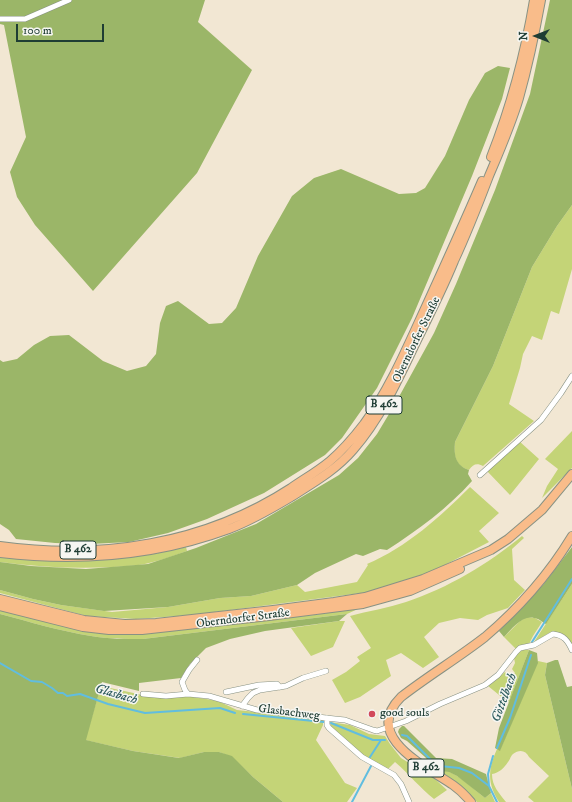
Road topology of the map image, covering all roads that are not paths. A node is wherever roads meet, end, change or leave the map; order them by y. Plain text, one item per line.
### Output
1 (68, 0) edge
2 (534, 0) edge
3 (540, 0) edge
4 (0, 19) edge
5 (572, 376) edge
6 (572, 474) edge
7 (480, 475) dead end
8 (572, 536) edge
9 (0, 546) edge
10 (0, 552) edge
11 (477, 557) junction
12 (0, 599) edge
13 (0, 606) edge
14 (572, 650) edge
15 (197, 660) dead end
16 (326, 671) dead end
17 (280, 687) junction
18 (226, 692) dead end
19 (143, 694) dead end
20 (188, 694) junction
21 (242, 706) junction
22 (327, 718) junction
23 (390, 727) junction
24 (409, 802) edge
25 (472, 802) edge

1 - 4 street
2 - 9 main road, Oberndorfer Straße / B 462
3 - 10 main road, Oberndorfer Straße / B 462
5 - 7 street
6 - 11 main road, Oberndorfer Straße
8 - 23 main road
11 - 12 main road, Oberndorfer Straße
11 - 13 main road, Oberndorfer Straße
14 - 23 street, Glasbachweg
15 - 20 street
16 - 17 street
17 - 18 street
17 - 21 street
19 - 20 street, Glasbachweg
20 - 21 street, Glasbachweg
21 - 22 street, Glasbachweg
22 - 23 street, Glasbachweg
22 - 24 street
23 - 25 main road, B 462

